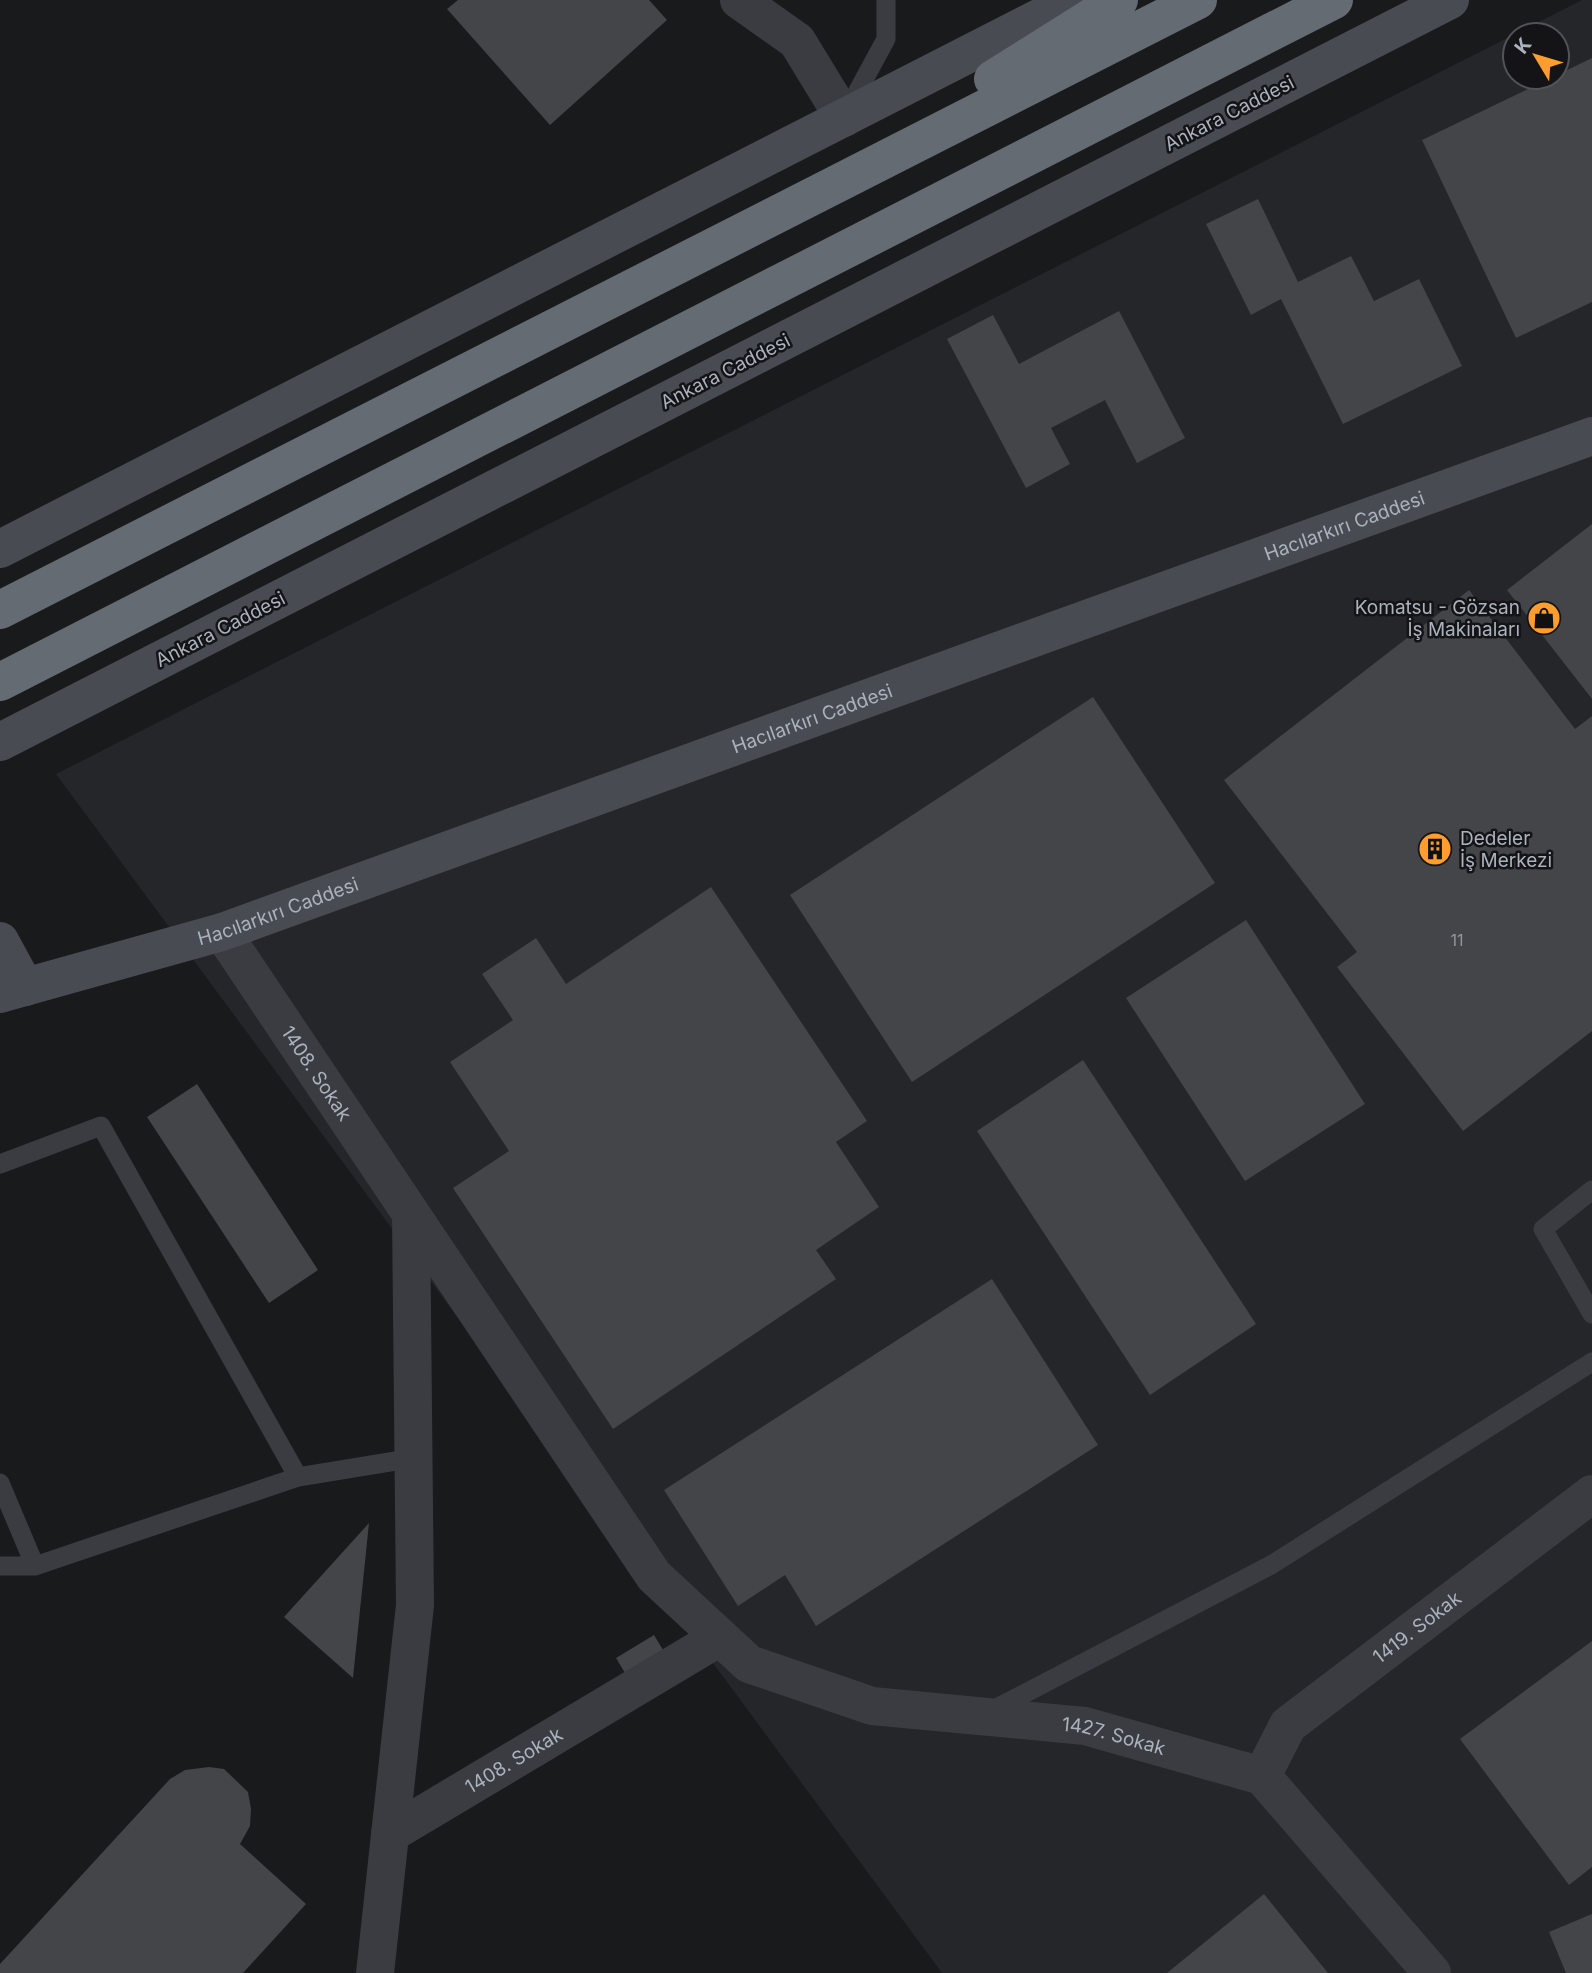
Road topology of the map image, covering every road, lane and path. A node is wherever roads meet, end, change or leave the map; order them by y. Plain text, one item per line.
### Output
1 (739, 0) edge
2 (886, 0) edge
3 (1074, 0) edge
4 (1119, 0) edge
5 (1198, 0) edge
6 (1334, 0) edge
7 (1450, 0) edge
8 (844, 118) junction
9 (782, 212) junction
10 (1592, 436) edge
11 (0, 549) edge
12 (0, 610) edge
13 (0, 682) edge
14 (0, 742) edge
15 (222, 932) junction
16 (0, 941) edge
17 (13, 990) edge
18 (0, 1164) edge
19 (1592, 1190) edge
20 (411, 1214) junction
21 (1592, 1314) edge
22 (1592, 1362) edge
23 (414, 1458) junction
24 (298, 1477) junction
25 (0, 1483) edge
26 (1592, 1494) edge
27 (0, 1566) edge
28 (35, 1566) junction
29 (720, 1637) junction
30 (982, 1716) junction
31 (1262, 1776) junction
32 (390, 1834) junction
33 (375, 1973) edge
34 (1432, 1973) edge

1 - 8 street
2 - 8 lane
3 - 8 main road
4 - 9 highway
5 - 9 highway
6 - 13 highway
7 - 14 main road, Ankara Caddesi
8 - 11 main road
9 - 12 highway
10 - 15 main road, Hacılarkırı Caddesi
15 - 17 main road, Hacılarkırı Caddesi
15 - 20 street, 1408. Sokak
16 - 17 main road, Hacılarkırı Caddesi
18 - 24 lane
19 - 21 lane
20 - 23 street
20 - 29 street, 1408. Sokak
22 - 30 lane
23 - 24 lane
23 - 32 street
24 - 28 lane
25 - 28 lane
26 - 31 street, 1419. Sokak
27 - 28 lane
29 - 30 street, 1427. Sokak
29 - 32 street, 1408. Sokak
30 - 31 street, 1427. Sokak
31 - 34 street
32 - 33 street

